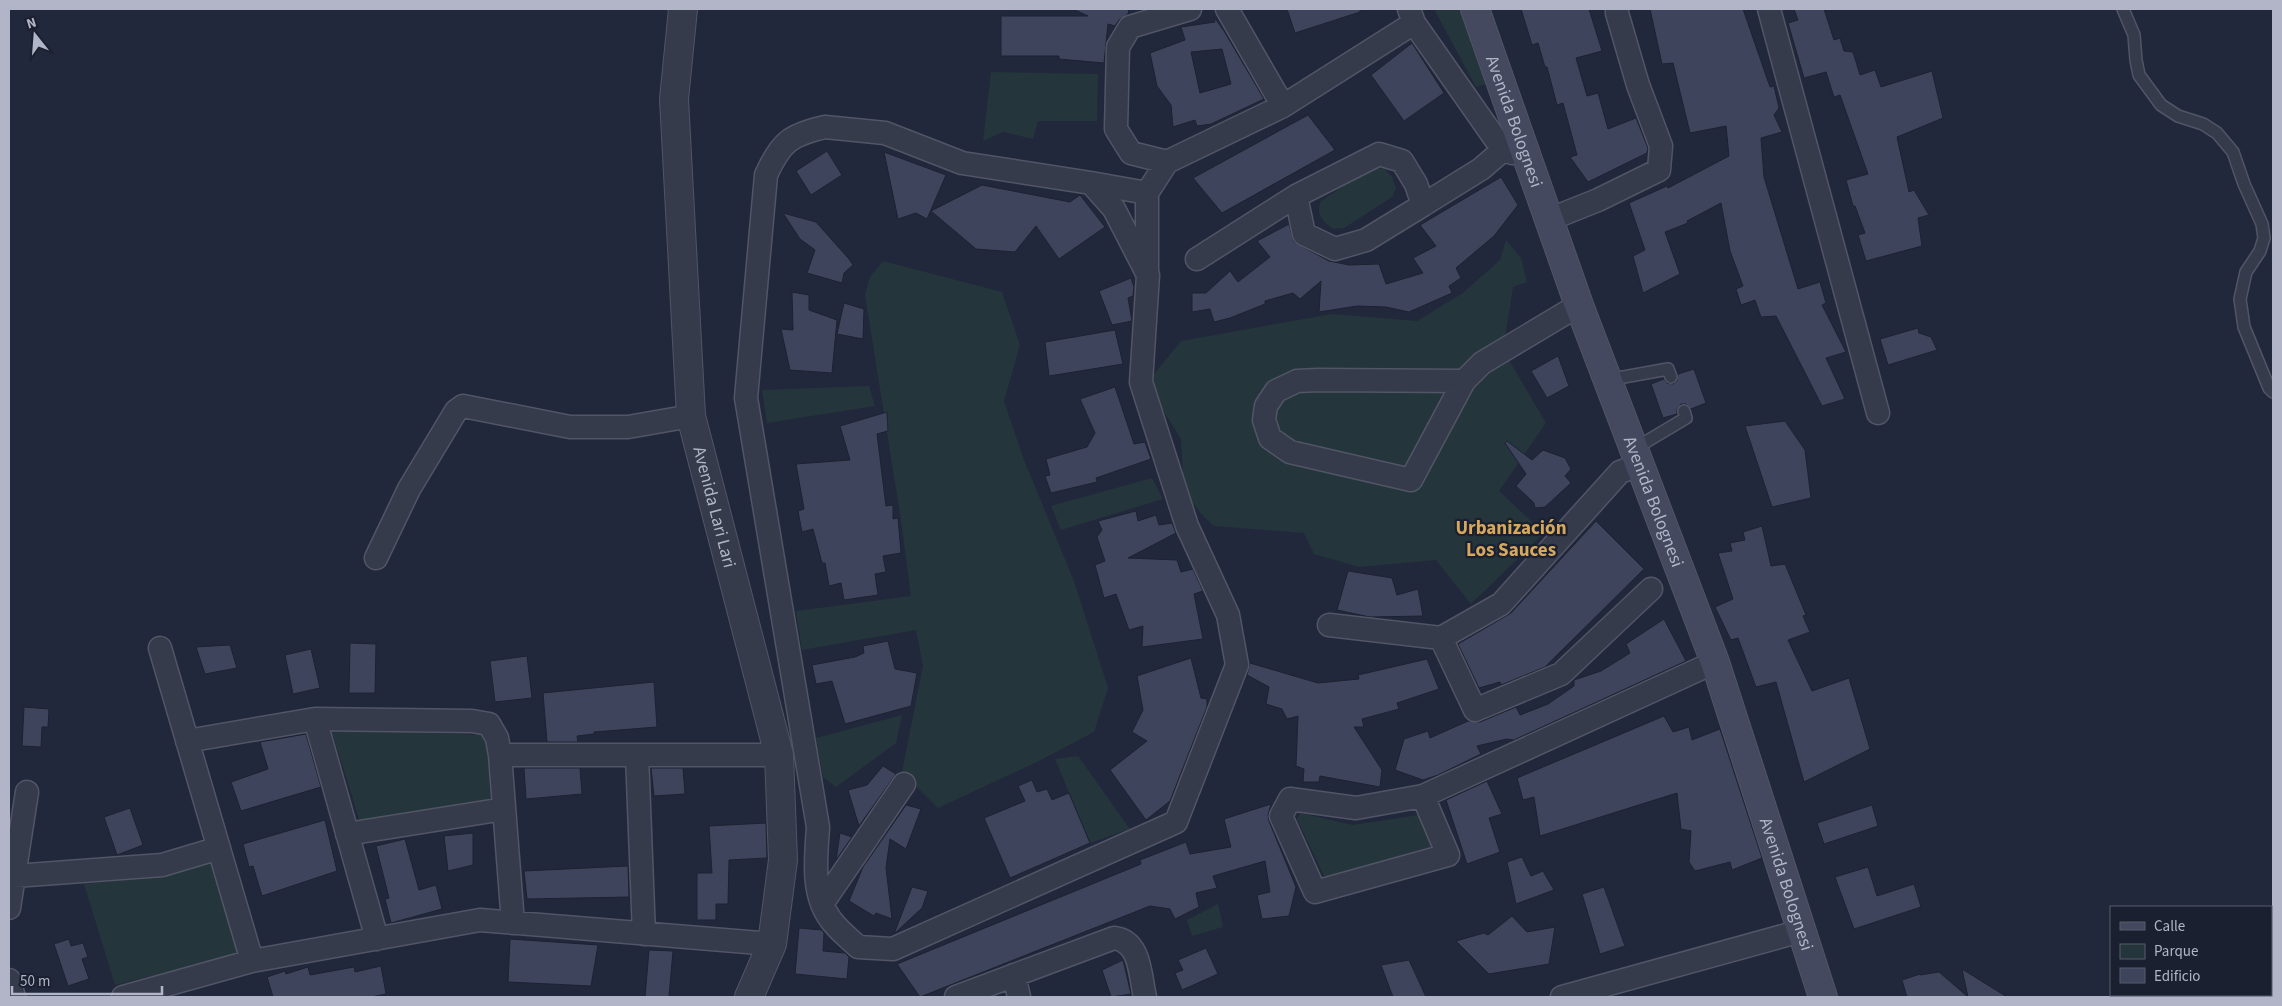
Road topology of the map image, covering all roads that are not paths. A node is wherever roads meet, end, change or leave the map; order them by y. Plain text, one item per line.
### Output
1 (682, 9) edge
2 (1190, 9) edge
3 (1227, 9) edge
4 (1475, 9) edge
5 (1769, 9) edge
6 (2123, 9) edge
7 (1615, 10) edge
8 (1411, 16) edge
9 (1283, 106) junction
10 (1513, 150) junction
11 (1167, 162) junction
12 (1091, 183) junction
13 (1147, 194) junction
14 (1296, 196) junction
15 (1422, 205) junction
16 (1548, 220) junction
17 (1197, 259) dead end
18 (1148, 275) junction
19 (1578, 305) junction
20 (1671, 377) dead end
21 (1607, 380) junction
22 (1464, 381) junction
23 (2273, 392) edge
24 (1684, 411) dead end
25 (1878, 413) dead end
26 (691, 416) junction
27 (1636, 458) junction
28 (376, 558) dead end
29 (1651, 589) dead end
30 (1329, 625) dead end
31 (1441, 638) junction
32 (160, 648) dead end
33 (1715, 662) junction
34 (315, 720) junction
35 (187, 741) junction
36 (500, 755) junction
37 (637, 755) junction
38 (779, 755) junction
39 (904, 784) dead end
40 (27, 792) dead end
41 (1423, 796) junction
42 (504, 809) junction
43 (347, 834) junction
44 (219, 848) junction
45 (783, 860) junction
46 (816, 865) junction
47 (15, 876) junction
48 (822, 904) junction
49 (9, 908) edge
50 (513, 923) junction
51 (1801, 931) junction
52 (644, 934) junction
53 (377, 939) junction
54 (772, 944) junction
55 (252, 961) junction
56 (1014, 975) junction
57 (9, 980) edge
58 (14, 997) edge
59 (123, 997) edge
60 (749, 997) edge
61 (956, 997) edge
62 (1019, 997) edge
63 (1145, 997) edge
64 (1562, 997) edge
65 (1822, 997) edge

1 - 26 street, Avenida Lari Lari
2 - 11 street
3 - 9 street
4 - 10 main road, Avenida Bolognesi
5 - 25 street
6 - 23 lane
7 - 16 street
8 - 9 street
8 - 10 street
9 - 11 street
10 - 15 street
10 - 16 main road, Avenida Bolognesi
11 - 13 street
12 - 13 street
12 - 18 street
12 - 46 street
13 - 18 street
14 - 15 street
14 - 15 street
14 - 17 street
16 - 19 main road, Avenida Bolognesi
18 - 48 street
19 - 21 main road, Avenida Bolognesi
19 - 22 street
20 - 21 lane
21 - 27 main road, Avenida Bolognesi
22 - 22 street
24 - 27 lane
26 - 28 street
26 - 38 street, Avenida Lari Lari
27 - 31 street
27 - 33 main road, Avenida Bolognesi
29 - 31 street
30 - 31 street
32 - 35 street
33 - 41 street
33 - 51 main road, Avenida Bolognesi
34 - 35 street
34 - 36 street
34 - 43 street
35 - 44 street
36 - 37 street
36 - 42 street
37 - 38 street
37 - 52 street
38 - 45 street, Avenida Lari Lari
39 - 48 street
40 - 47 street
41 - 41 street
42 - 43 street
42 - 50 street
43 - 53 street
44 - 47 street
44 - 55 street
45 - 46 street
45 - 54 street, Avenida Lari Lari
46 - 48 street
47 - 49 street
50 - 52 street
50 - 53 street
51 - 64 street
51 - 65 main road, Avenida Bolognesi
52 - 54 street
53 - 55 street
54 - 60 street, Avenida Lari Lari
55 - 59 street
56 - 61 street
56 - 62 street
56 - 63 street
57 - 58 street

